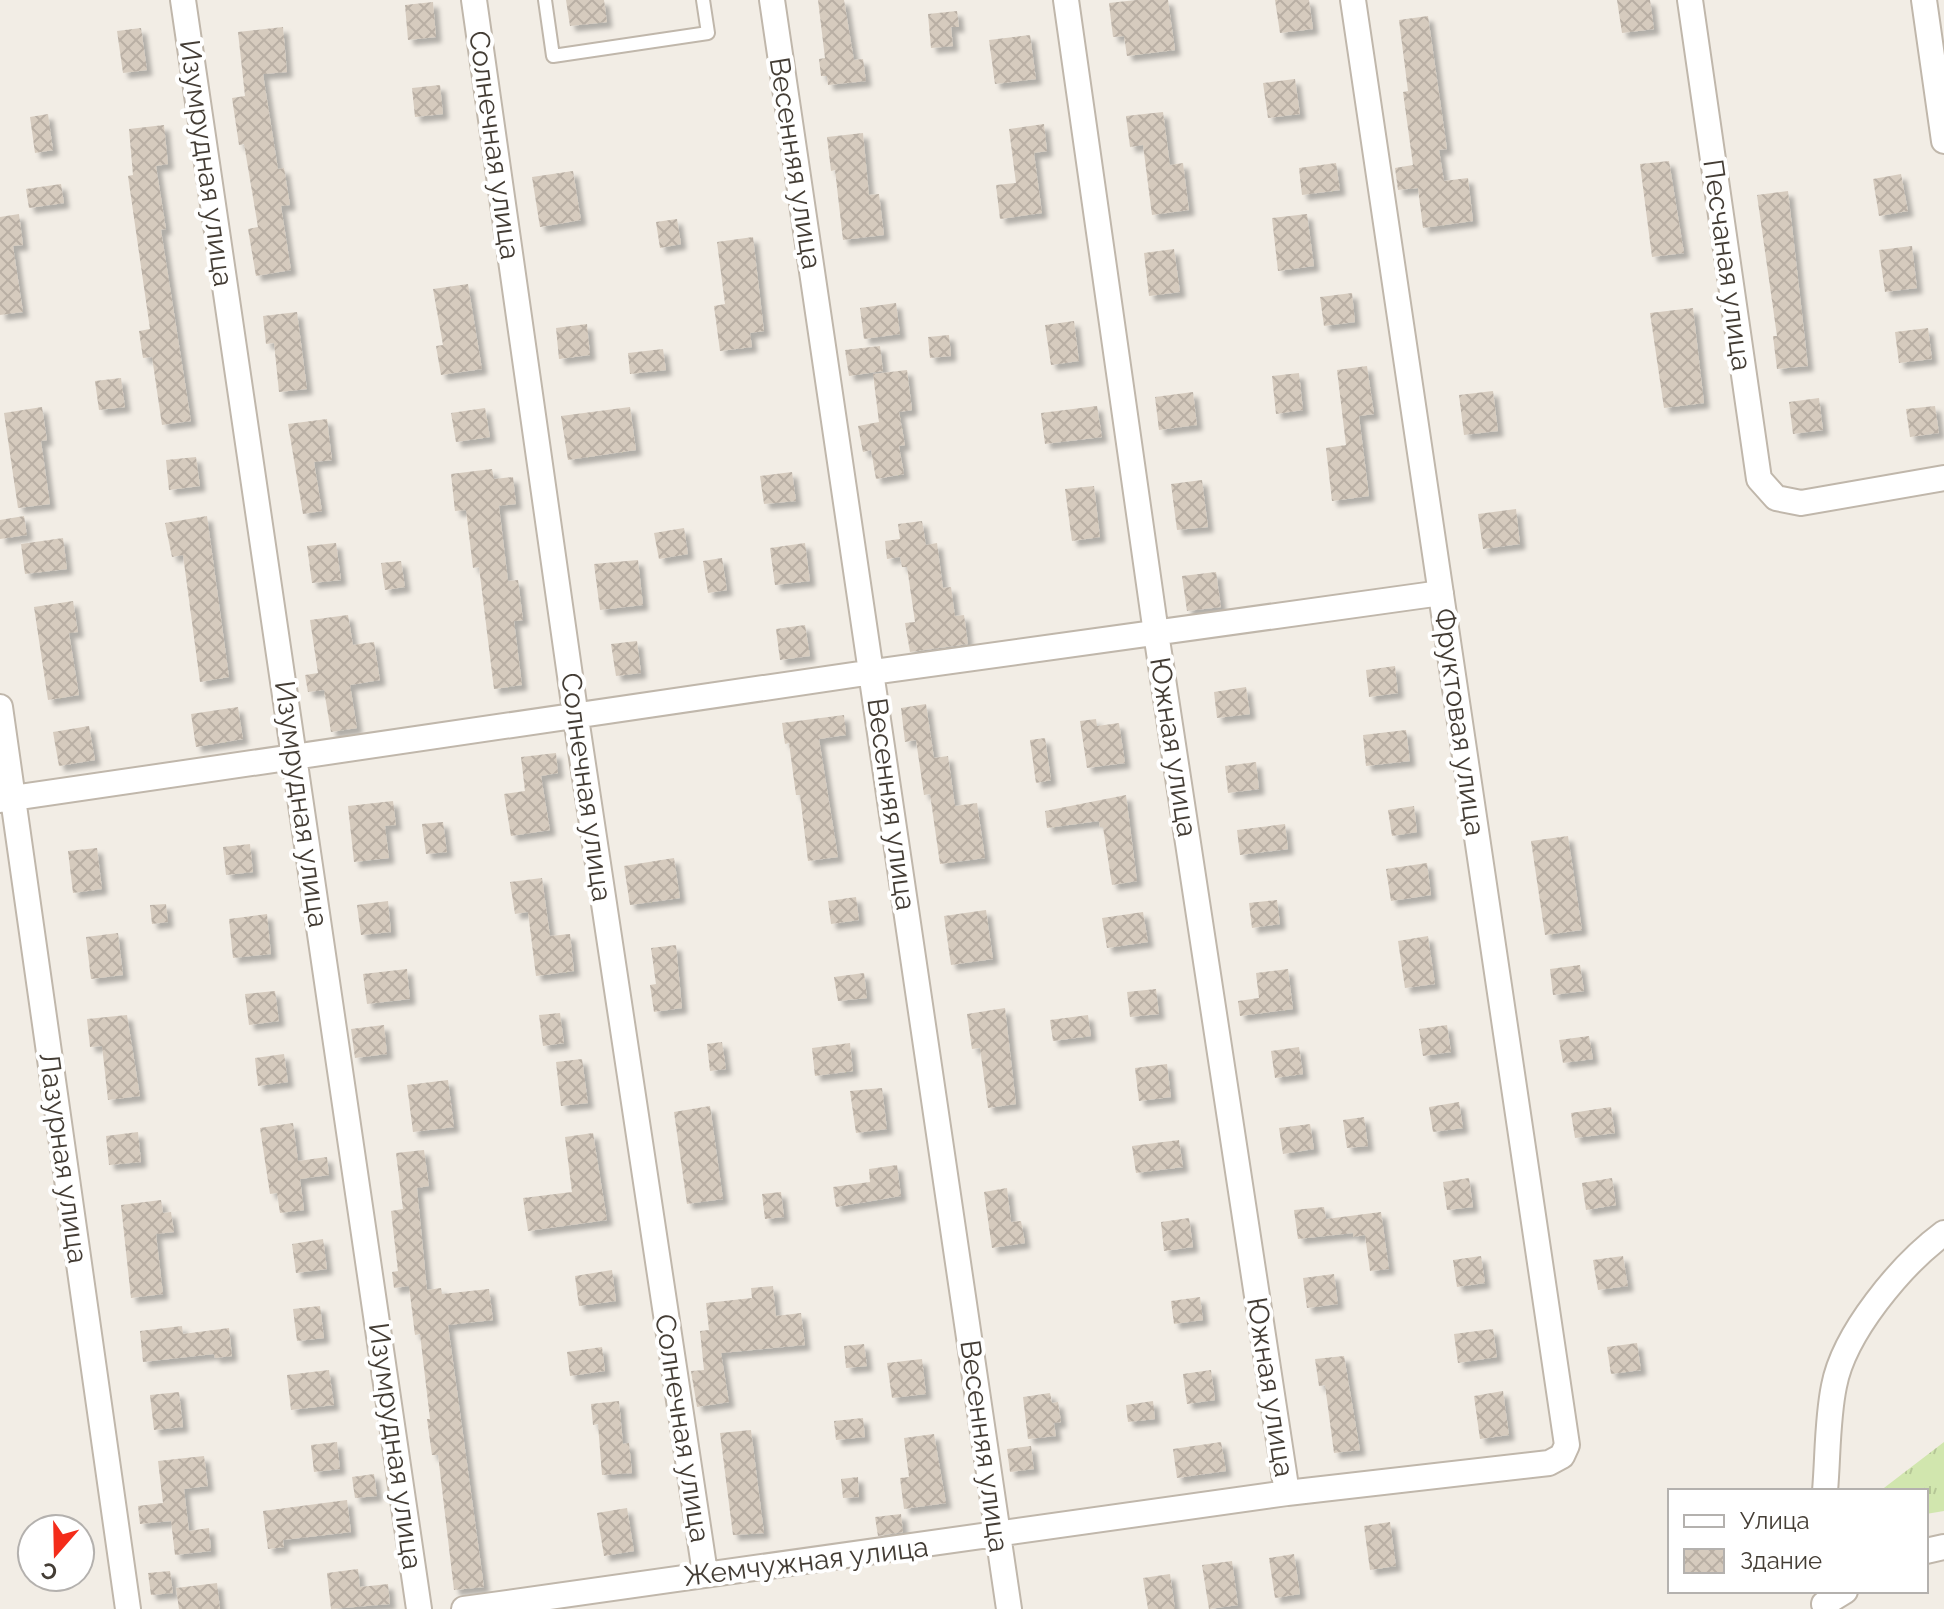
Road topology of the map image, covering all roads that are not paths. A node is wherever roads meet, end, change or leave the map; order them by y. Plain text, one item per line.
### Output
1 (183, 0) edge
2 (474, 0) edge
3 (545, 0) edge
4 (703, 0) edge
5 (772, 0) edge
6 (1066, 0) edge
7 (1353, 0) edge
8 (1690, 0) edge
9 (1924, 0) edge
10 (1944, 141) edge
11 (1944, 478) edge
12 (1441, 593) junction
13 (1156, 633) junction
14 (873, 672) junction
15 (0, 707) edge
16 (576, 718) junction
17 (295, 757) junction
18 (7, 799) edge
19 (1944, 1233) edge
20 (1567, 1445) joint
21 (1825, 1489) edge
22 (1287, 1493) junction
23 (998, 1536) junction
24 (705, 1573) junction
25 (128, 1609) edge
26 (419, 1609) edge
27 (464, 1609) edge
28 (1009, 1609) edge

1 - 17 street, Изумрудная улица
2 - 16 street, Солнечная улица
3 - 4 lane
5 - 14 street, Весенняя улица
6 - 13 street, Южная улица
7 - 12 street, Фруктовая улица
8 - 11 street, Песчаная улица
9 - 10 street
12 - 13 street
12 - 20 street, Фруктовая улица
13 - 14 street
13 - 22 street, Южная улица
14 - 16 street
14 - 23 street, Весенняя улица
15 - 18 street, Лазурная улица
16 - 17 street
16 - 24 street, Солнечная улица
17 - 18 street
17 - 26 street, Изумрудная улица
18 - 25 street, Лазурная улица
19 - 21 street
20 - 22 street, Жемчужная улица
22 - 23 street, Жемчужная улица
23 - 24 street, Жемчужная улица
23 - 28 street, Весенняя улица
24 - 27 street, Жемчужная улица

